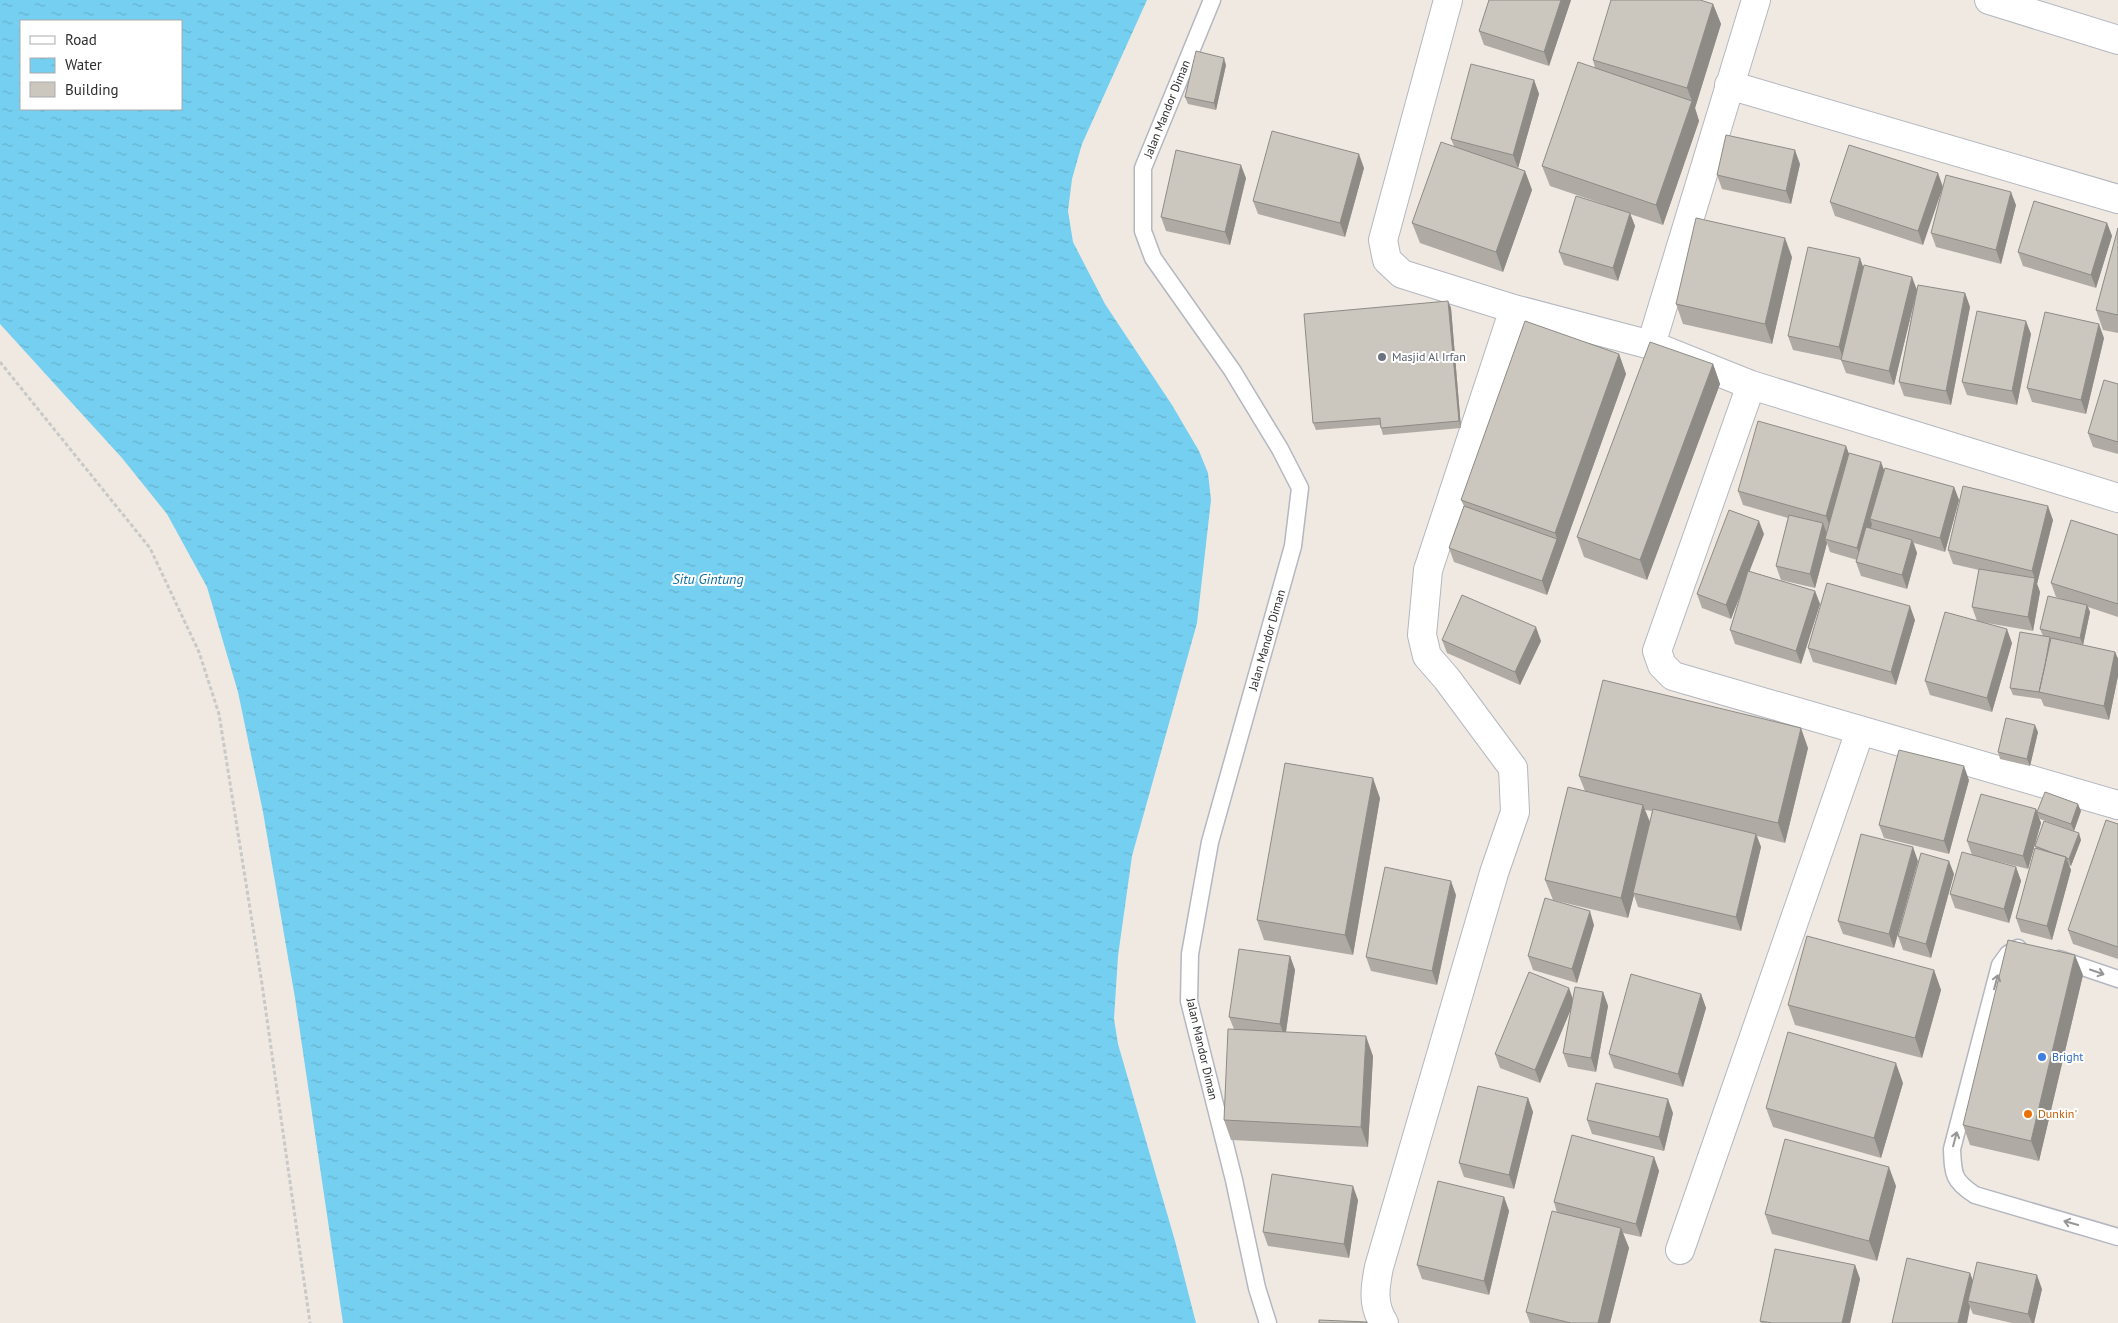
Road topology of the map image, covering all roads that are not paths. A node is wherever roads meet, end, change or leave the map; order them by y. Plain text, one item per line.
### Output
1 (1212, 0) edge
2 (1448, 0) edge
3 (1756, 0) edge
4 (1989, 0) edge
5 (2118, 40) edge
6 (1728, 85) junction
7 (2118, 199) edge
8 (1514, 309) junction
9 (1651, 345) junction
10 (1751, 385) junction
11 (2118, 498) edge
12 (1860, 731) junction
13 (2118, 805) edge
14 (2118, 979) edge
15 (2118, 1237) edge
16 (1680, 1250) dead end
17 (1268, 1323) edge
18 (1384, 1323) edge

1 - 17 lane, Jalan Mandor Diman
2 - 8 street
3 - 6 street
4 - 5 street
6 - 7 street
6 - 9 street
8 - 9 street
8 - 18 street
9 - 10 street
10 - 11 street
10 - 12 street
12 - 13 street
12 - 16 street
15 -> 14 lane

